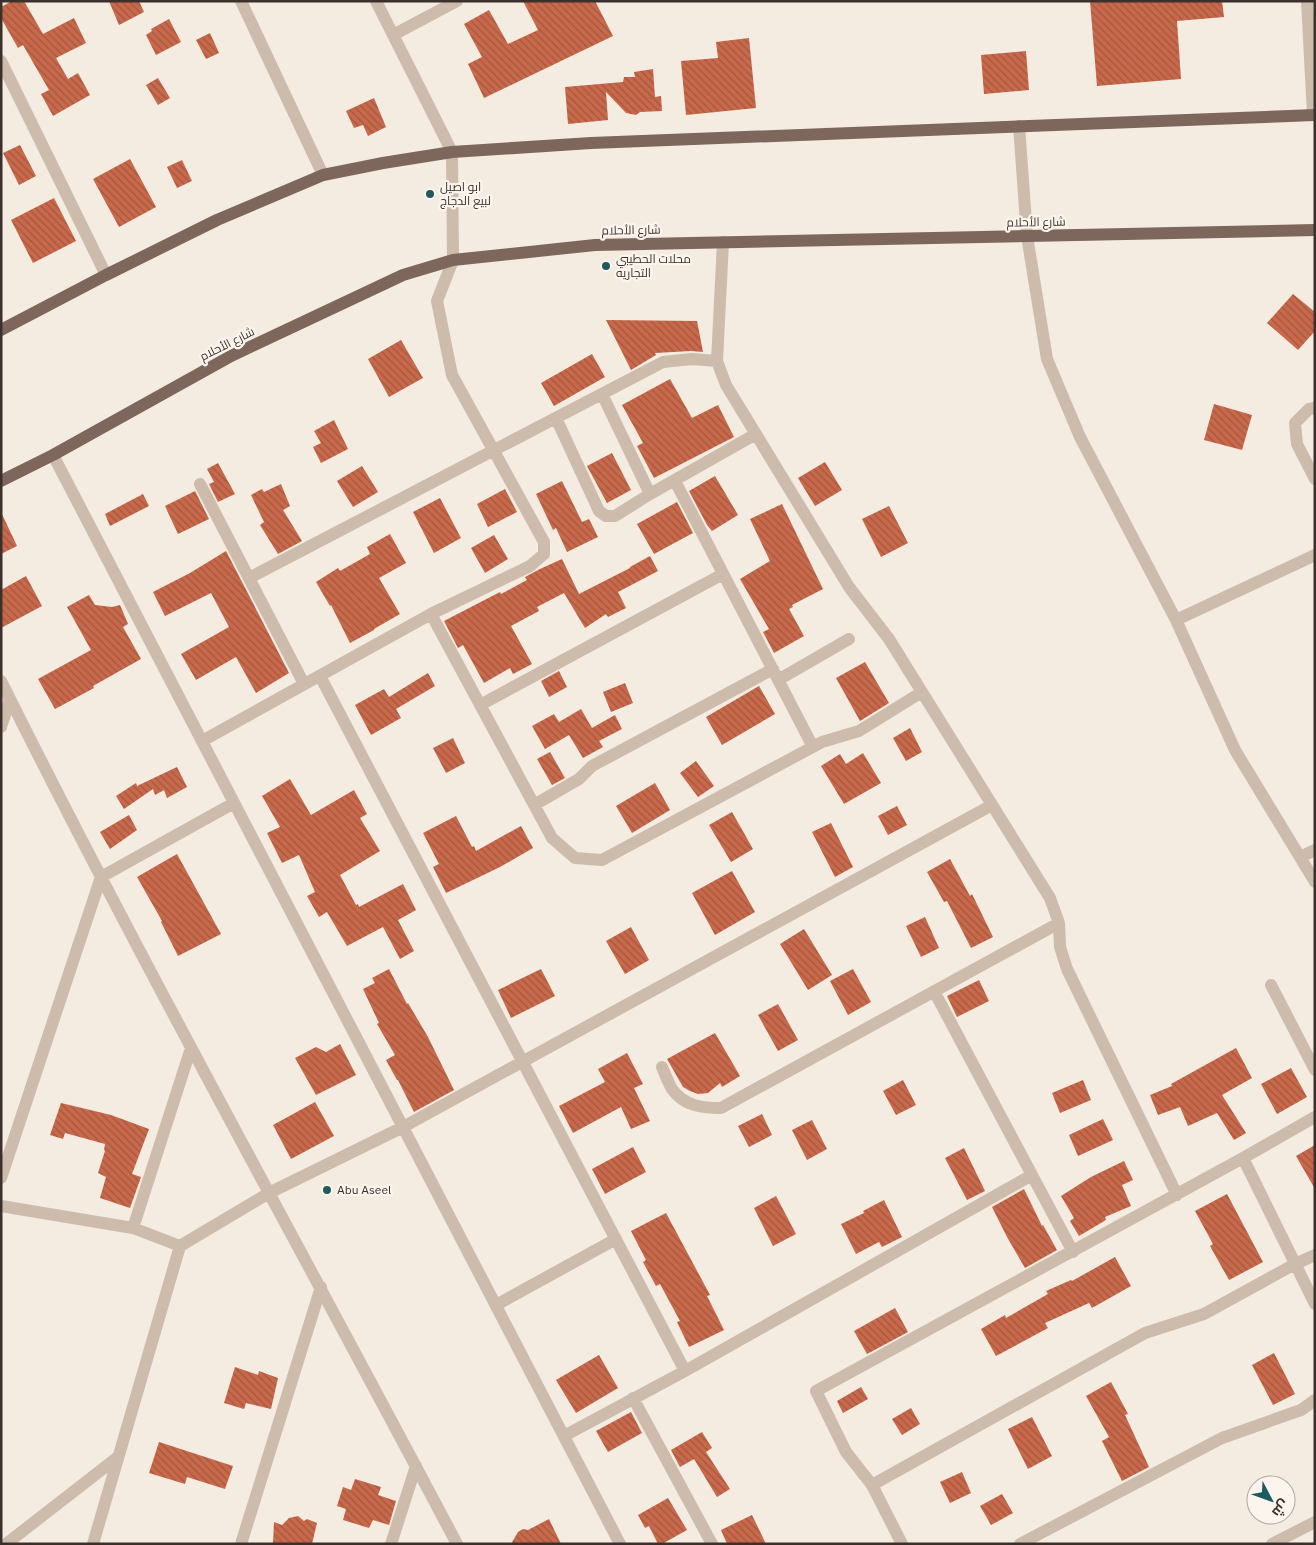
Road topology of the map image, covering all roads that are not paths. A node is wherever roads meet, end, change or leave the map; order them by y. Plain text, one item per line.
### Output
1 (241, 1) edge
2 (376, 1) edge
3 (457, 1) edge
4 (1307, 1) edge
5 (393, 35) junction
6 (1, 61) edge
7 (1314, 115) edge
8 (1019, 126) junction
9 (452, 152) junction
10 (323, 175) junction
11 (1315, 230) edge
12 (1027, 236) junction
13 (723, 242) junction
14 (453, 260) junction
15 (106, 275) junction
16 (1, 330) edge
17 (717, 361) junction
18 (602, 394) junction
19 (1315, 408) edge
20 (556, 418) junction
21 (756, 434) junction
22 (493, 450) junction
23 (53, 455) junction
24 (1315, 479) edge
25 (1, 481) edge
26 (675, 481) junction
27 (200, 484) dead end
28 (650, 494) junction
29 (1315, 555) edge
30 (723, 574) junction
31 (249, 578) junction
32 (431, 614) junction
33 (1176, 620) junction
34 (848, 640) dead end
35 (776, 675) junction
36 (320, 676) junction
37 (1, 681) edge
38 (304, 684) junction
39 (922, 692) junction
40 (10, 699) junction
41 (480, 705) junction
42 (1, 726) edge
43 (202, 740) junction
44 (813, 747) junction
45 (234, 803) junction
46 (534, 805) junction
47 (992, 805) junction
48 (1315, 850) edge
49 (1300, 857) junction
50 (101, 877) junction
51 (1315, 882) edge
52 (1060, 923) junction
53 (1271, 984) dead end
54 (934, 991) junction
55 (191, 1048) junction
56 (523, 1062) junction
57 (662, 1067) dead end
58 (1315, 1070) edge
59 (1315, 1117) edge
60 (403, 1127) junction
61 (1243, 1158) junction
62 (1032, 1175) junction
63 (1, 1178) edge
64 (269, 1193) junction
65 (1177, 1195) junction
66 (1, 1206) edge
67 (133, 1228) junction
68 (616, 1239) junction
69 (180, 1246) junction
70 (1073, 1252) junction
71 (1315, 1255) edge
72 (1295, 1264) junction
73 (321, 1287) junction
74 (1315, 1304) edge
75 (496, 1305) junction
76 (685, 1371) junction
77 (633, 1398) junction
78 (1315, 1400) edge
79 (564, 1436) junction
80 (118, 1457) junction
81 (416, 1466) junction
82 (872, 1485) junction
83 (1315, 1522) edge
84 (6, 1544) edge
85 (92, 1544) edge
86 (241, 1544) edge
87 (391, 1544) edge
88 (457, 1544) edge
89 (620, 1544) edge
90 (712, 1544) edge
91 (902, 1544) edge
92 (1020, 1544) edge
93 (1272, 1544) edge

1 - 10 street
2 - 5 street
3 - 5 street
4 - 7 street
5 - 9 street
6 - 15 street
7 - 8 main road
8 - 9 main road
8 - 12 street
9 - 10 main road
9 - 14 street
10 - 15 main road
11 - 12 main road, شارع الأحلام
12 - 13 main road, شارع الأحلام
12 - 33 street
13 - 14 main road, شارع الأحلام
13 - 17 street
14 - 22 street
14 - 23 main road, شارع الأحلام
15 - 16 main road
17 - 18 street
17 - 21 street
18 - 20 street
18 - 28 street
19 - 24 street
20 - 22 street
20 - 28 street
21 - 26 street
21 - 39 street
22 - 31 street
22 - 32 street
23 - 25 main road, شارع الأحلام
23 - 43 street
26 - 28 street
26 - 30 street
27 - 31 street
29 - 33 street
30 - 35 street
30 - 41 street
31 - 38 street
32 - 36 street
32 - 41 street
33 - 49 street
34 - 35 street
35 - 44 street
35 - 46 street
36 - 38 street
36 - 56 street
37 - 40 street
38 - 43 street
39 - 44 street
39 - 47 street
40 - 42 street
40 - 50 street
41 - 46 street
43 - 45 street
44 - 46 street
45 - 50 street
45 - 60 street
47 - 52 street
47 - 56 street
48 - 49 street
49 - 51 street
50 - 55 street
50 - 63 street
52 - 54 street
52 - 65 street
53 - 58 street
54 - 57 street
54 - 62 street
55 - 64 street
55 - 67 street
56 - 60 street
56 - 68 street
59 - 61 street
60 - 64 street
60 - 75 street
61 - 65 street
61 - 72 street
62 - 70 street
62 - 76 street
64 - 69 street
64 - 73 street
65 - 70 street
66 - 67 street
67 - 69 street
68 - 75 street
68 - 76 street
69 - 80 street
70 - 82 street
71 - 72 street
72 - 74 street
72 - 82 street
73 - 81 street
73 - 86 street
75 - 79 street
76 - 77 street
77 - 79 street
77 - 90 street
78 - 92 street
79 - 89 street
80 - 84 street
80 - 85 street
81 - 87 street
81 - 88 street
82 - 91 street
83 - 93 street

